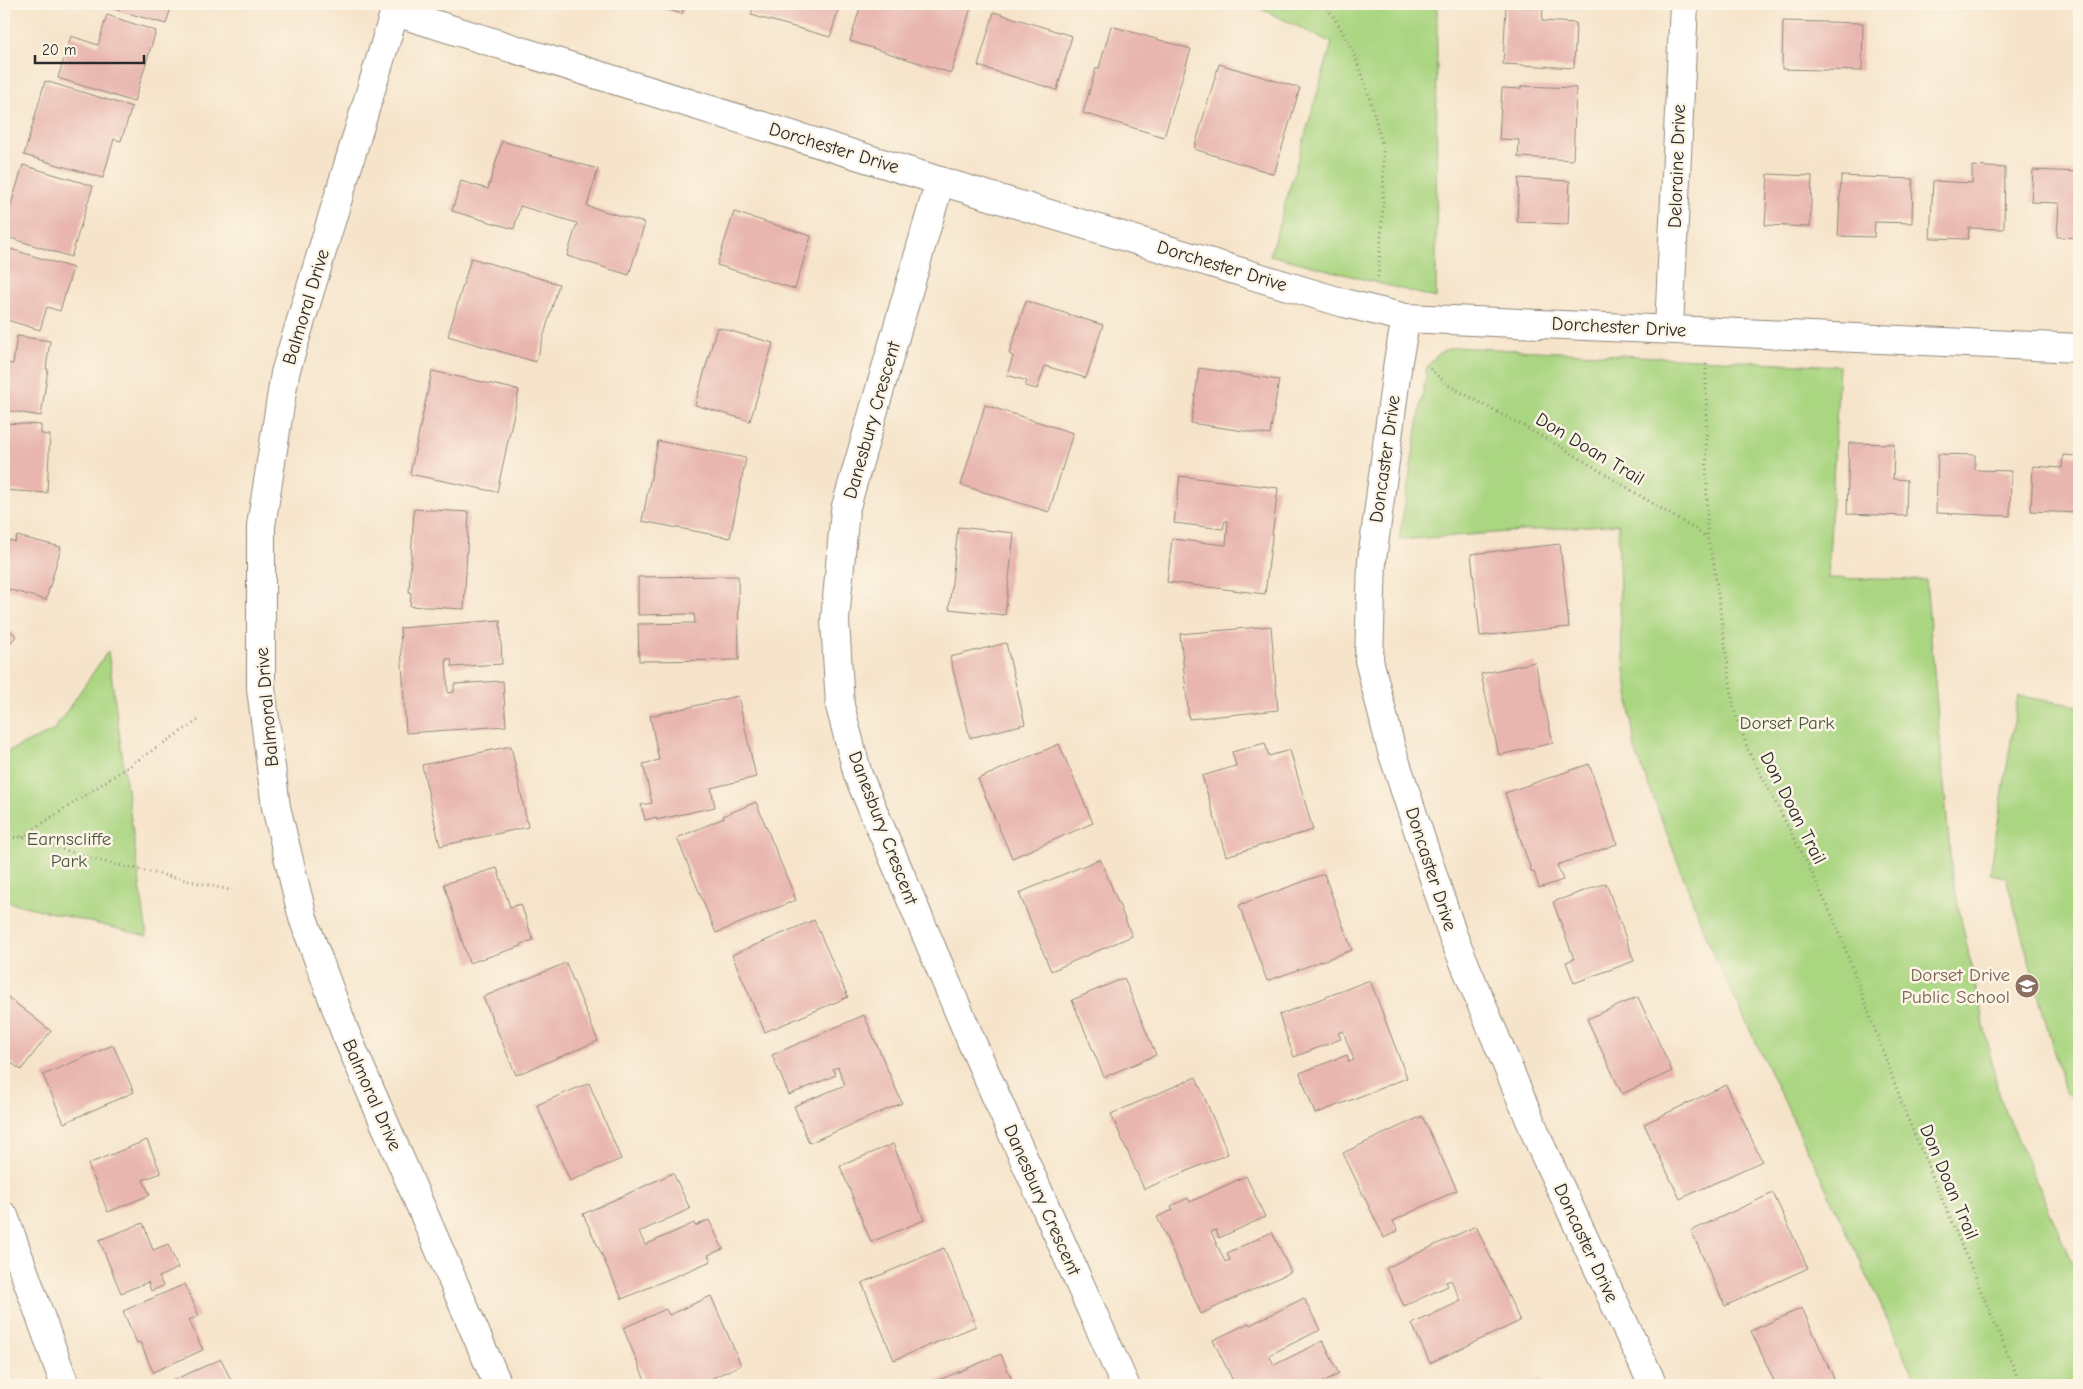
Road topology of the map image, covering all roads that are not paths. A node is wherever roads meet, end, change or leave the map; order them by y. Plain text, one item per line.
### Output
1 (1684, 4) edge
2 (396, 8) edge
3 (940, 181) junction
4 (1406, 318) junction
5 (1669, 328) junction
6 (2079, 348) edge
7 (4, 1216) edge
8 (65, 1385) edge
9 (498, 1385) edge
10 (1125, 1385) edge
11 (1653, 1385) edge

1 - 5 street, Deloraine Drive
2 - 3 street, Dorchester Drive
2 - 9 street, Balmoral Drive
3 - 4 street, Dorchester Drive
3 - 10 street, Danesbury Crescent
4 - 5 street, Dorchester Drive
4 - 11 street, Doncaster Drive
5 - 6 street, Dorchester Drive
7 - 8 street

